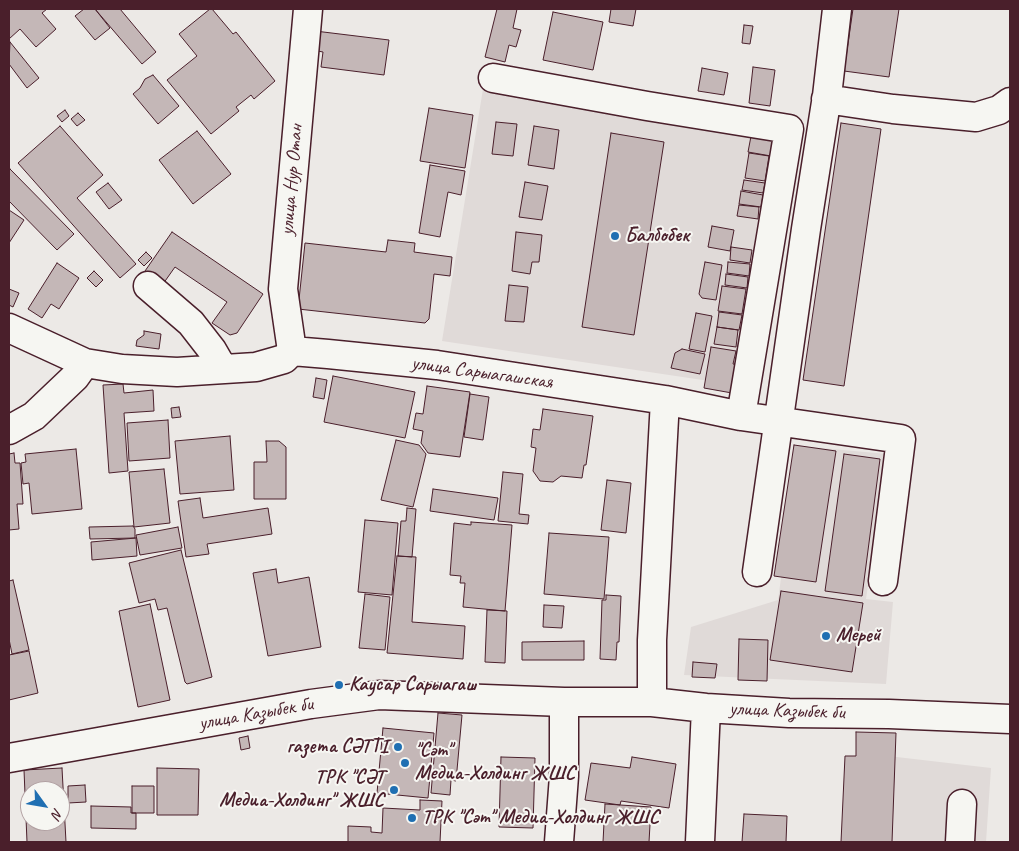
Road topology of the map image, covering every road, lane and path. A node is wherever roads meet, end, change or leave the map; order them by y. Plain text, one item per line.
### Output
1 (308, 9) edge
2 (838, 9) edge
3 (493, 78) dead end
4 (826, 99) junction
5 (1010, 102) edge
6 (148, 286) dead end
7 (9, 328) edge
8 (292, 351) junction
9 (85, 363) junction
10 (223, 369) junction
11 (665, 400) junction
12 (741, 416) junction
13 (780, 422) junction
14 (9, 430) edge
15 (757, 572) dead end
16 (883, 581) dead end
17 (564, 702) junction
18 (652, 702) junction
19 (706, 708) junction
20 (1010, 719) edge
21 (9, 758) edge
22 (962, 804) dead end
23 (559, 842) edge
24 (700, 842) edge
25 (960, 842) edge

1 - 8 street, улица Нур Отан
2 - 4 street
3 - 12 street
4 - 5 street
4 - 13 street
6 - 10 street
7 - 9 street
8 - 10 street
8 - 11 street, улица Сарыагашская
9 - 10 street
9 - 14 street
11 - 12 street, улица Сарыагашская
11 - 18 street
12 - 13 street, улица Сарыагашская
13 - 15 street
13 - 16 street, улица Сарыагашская
17 - 18 street, улица Казыбек би
17 - 21 street, улица Казыбек би
17 - 23 street
18 - 19 street, улица Казыбек би
19 - 20 street, улица Казыбек би
19 - 24 street
22 - 25 street

